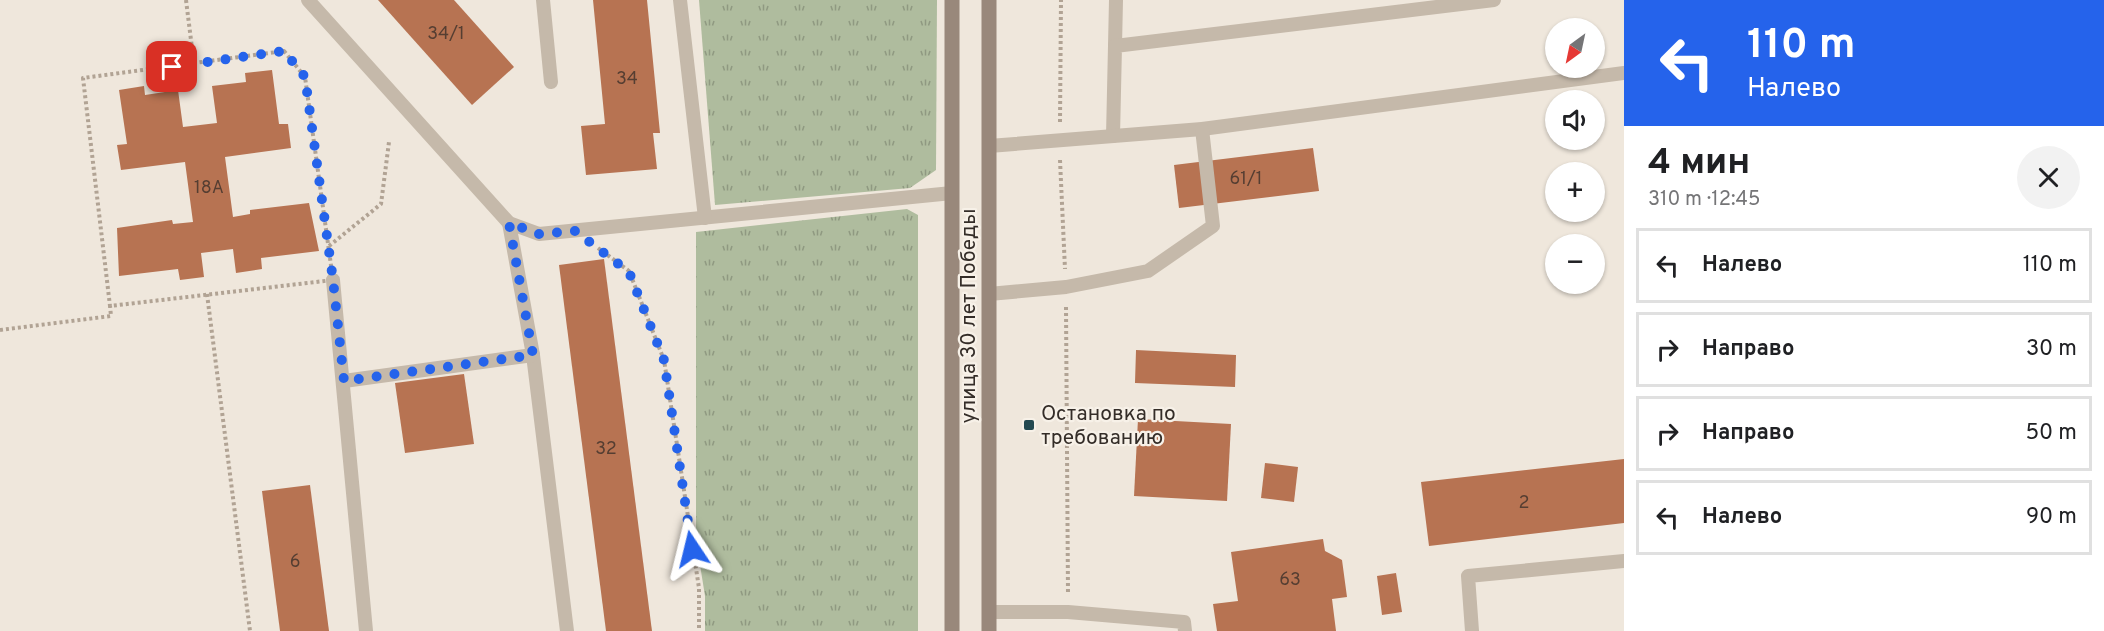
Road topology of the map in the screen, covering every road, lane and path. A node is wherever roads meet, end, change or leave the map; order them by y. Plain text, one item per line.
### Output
1 (186, 0) edge
2 (308, 0) edge
3 (543, 0) edge
4 (680, 0) edge
5 (952, 0) edge
6 (989, 0) edge
7 (1061, 0) edge
8 (1116, 0) edge
9 (1494, 0) edge
10 (1115, 46) junction
11 (194, 64) junction
12 (1624, 73) edge
13 (551, 82) dead end
14 (1202, 129) junction
15 (1113, 136) junction
16 (389, 142) dead end
17 (1060, 142) junction
18 (989, 146) junction
19 (952, 193) junction
20 (705, 218) junction
21 (509, 223) junction
22 (575, 231) junction
23 (329, 246) junction
24 (333, 280) junction
25 (1066, 287) junction
26 (207, 294) junction
27 (989, 294) junction
28 (110, 306) junction
29 (0, 330) edge
30 (533, 355) junction
31 (344, 381) junction
32 (1624, 561) edge
33 (989, 612) junction
34 (1068, 612) junction
35 (250, 631) edge
36 (366, 631) edge
37 (567, 631) edge
38 (699, 631) edge
39 (952, 631) edge
40 (989, 631) edge
41 (1185, 631) edge
42 (1472, 631) edge

1 - 11 path
2 - 21 lane
3 - 13 lane
4 - 20 lane
5 - 19 main road
6 - 18 main road, улица 30 лет Победы
7 - 17 path
8 - 10 lane
9 - 10 lane
10 - 15 lane
11 - 23 path
11 - 28 path
12 - 14 lane
14 - 15 lane
14 - 25 lane
15 - 17 lane
16 - 23 path
17 - 18 lane
17 - 25 path
18 - 27 main road, улица 30 лет Победы
19 - 20 lane
19 - 39 main road
20 - 22 lane
21 - 22 lane
21 - 30 lane
22 - 38 path
23 - 24 path
24 - 26 path
24 - 31 lane
25 - 27 lane
25 - 34 path
26 - 28 path
26 - 35 path
27 - 33 main road, улица 30 лет Победы
28 - 29 path
30 - 31 lane
30 - 37 lane
31 - 36 lane
32 - 42 lane
33 - 34 lane
33 - 40 main road, улица 30 лет Победы
34 - 41 lane

